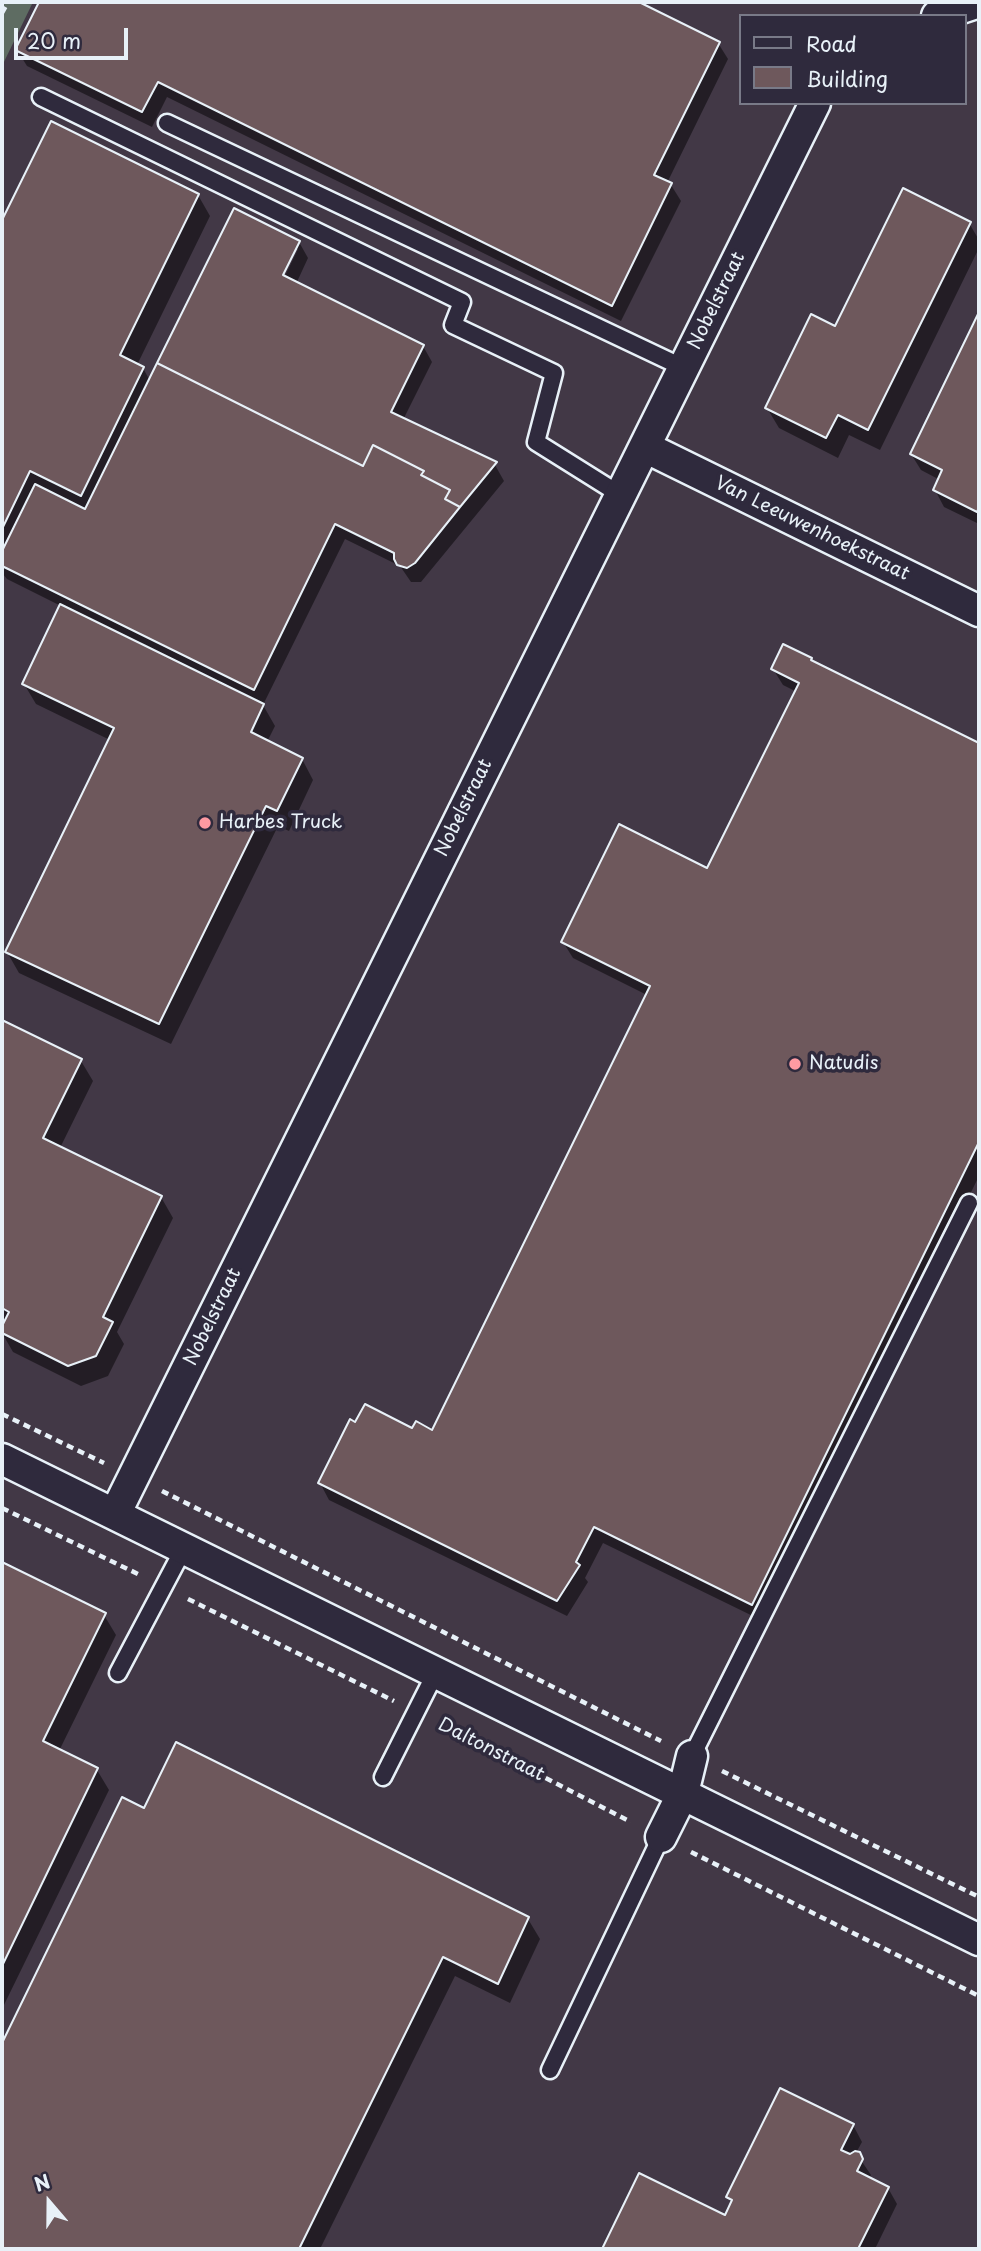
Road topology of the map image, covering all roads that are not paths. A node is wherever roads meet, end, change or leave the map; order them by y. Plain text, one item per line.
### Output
1 (979, 2) edge
2 (943, 14) edge
3 (41, 97) dead end
4 (814, 105) edge
5 (167, 123) dead end
6 (684, 368) junction
7 (645, 447) junction
8 (620, 494) junction
9 (979, 611) edge
10 (969, 1203) dead end
11 (2, 1459) edge
12 (115, 1514) junction
13 (184, 1548) junction
14 (436, 1672) junction
15 (118, 1673) dead end
16 (692, 1756) joint
17 (383, 1777) dead end
18 (683, 1793) junction
19 (661, 1837) joint
20 (979, 1940) edge
21 (550, 2070) dead end

1 - 2 street
3 - 8 lane
4 - 6 street, Nobelstraat
5 - 6 lane
6 - 7 street, Nobelstraat
7 - 8 street, Nobelstraat
7 - 9 street, Van Leeuwenhoekstraat
8 - 12 street, Nobelstraat
10 - 16 lane
11 - 12 street
12 - 13 street
13 - 14 street
13 - 15 lane
14 - 17 lane
14 - 18 street
16 - 18 street
18 - 19 street
18 - 20 street
19 - 21 lane

